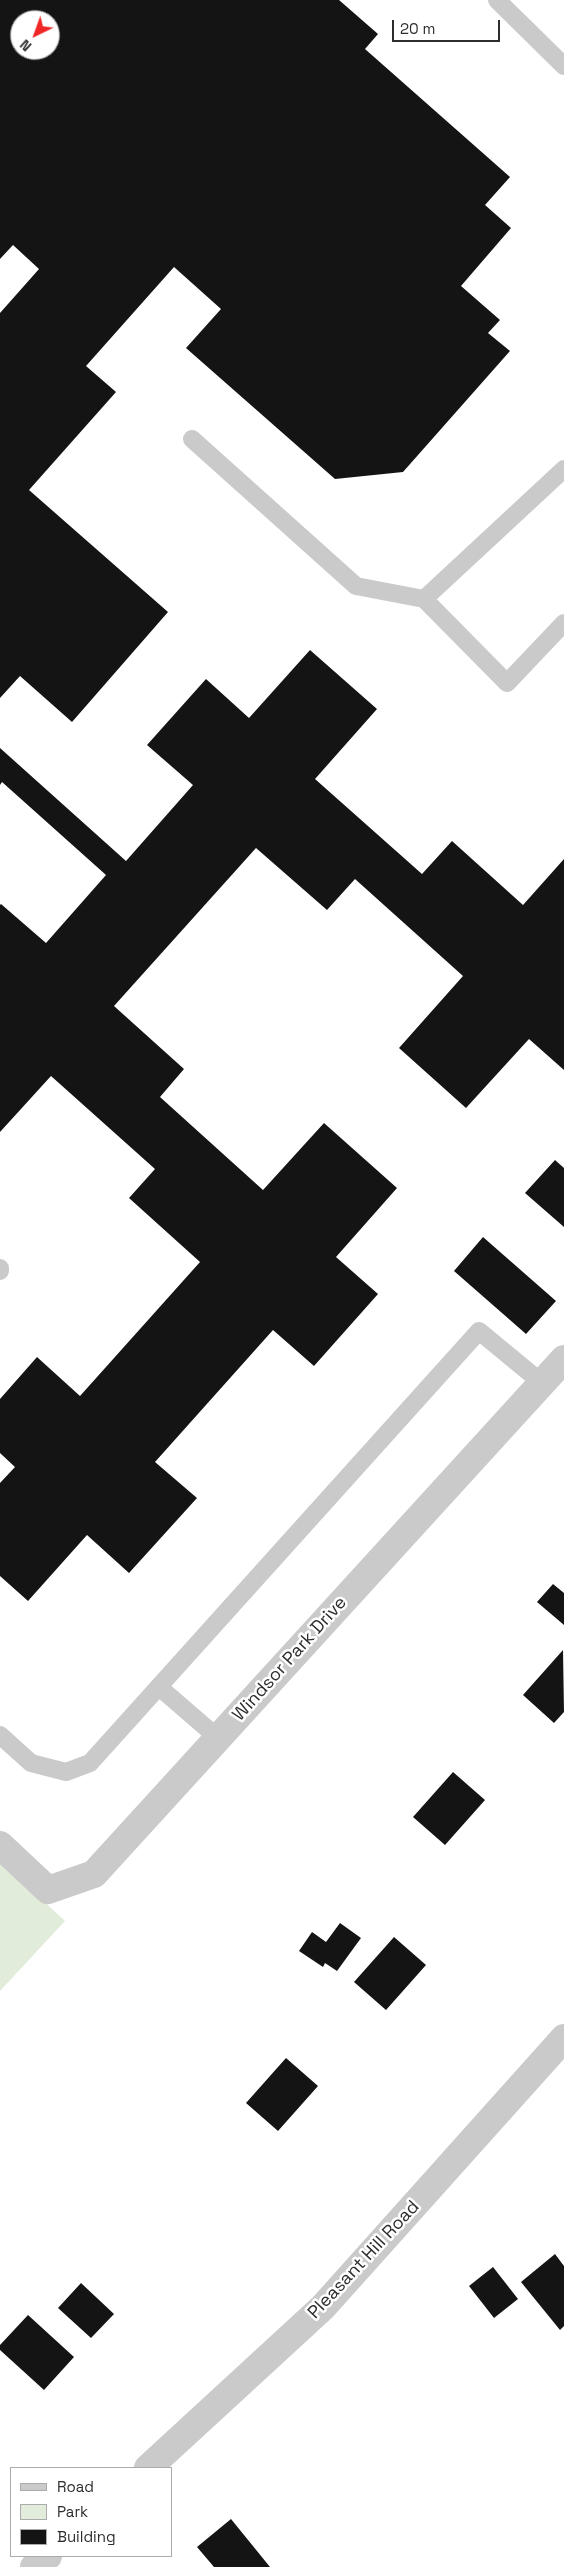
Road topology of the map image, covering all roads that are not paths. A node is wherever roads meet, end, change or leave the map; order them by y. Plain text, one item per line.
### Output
1 (497, 0) edge
2 (564, 66) edge
3 (192, 439) dead end
4 (564, 469) edge
5 (424, 599) junction
6 (564, 623) edge
7 (564, 1359) edge
8 (542, 1383) junction
9 (159, 1687) junction
10 (0, 1735) edge
11 (218, 1738) junction
12 (0, 1845) edge
13 (564, 2038) edge
14 (149, 2467) edge
15 (47, 2557) edge
16 (34, 2567) edge

1 - 2 lane
3 - 5 lane
4 - 5 lane
5 - 6 lane
7 - 8 street, Windsor Park Drive
8 - 9 lane
8 - 11 street, Windsor Park Drive
9 - 10 lane
9 - 11 lane
11 - 12 street, Windsor Park Drive
13 - 14 street, Pleasant Hill Road
15 - 16 street

